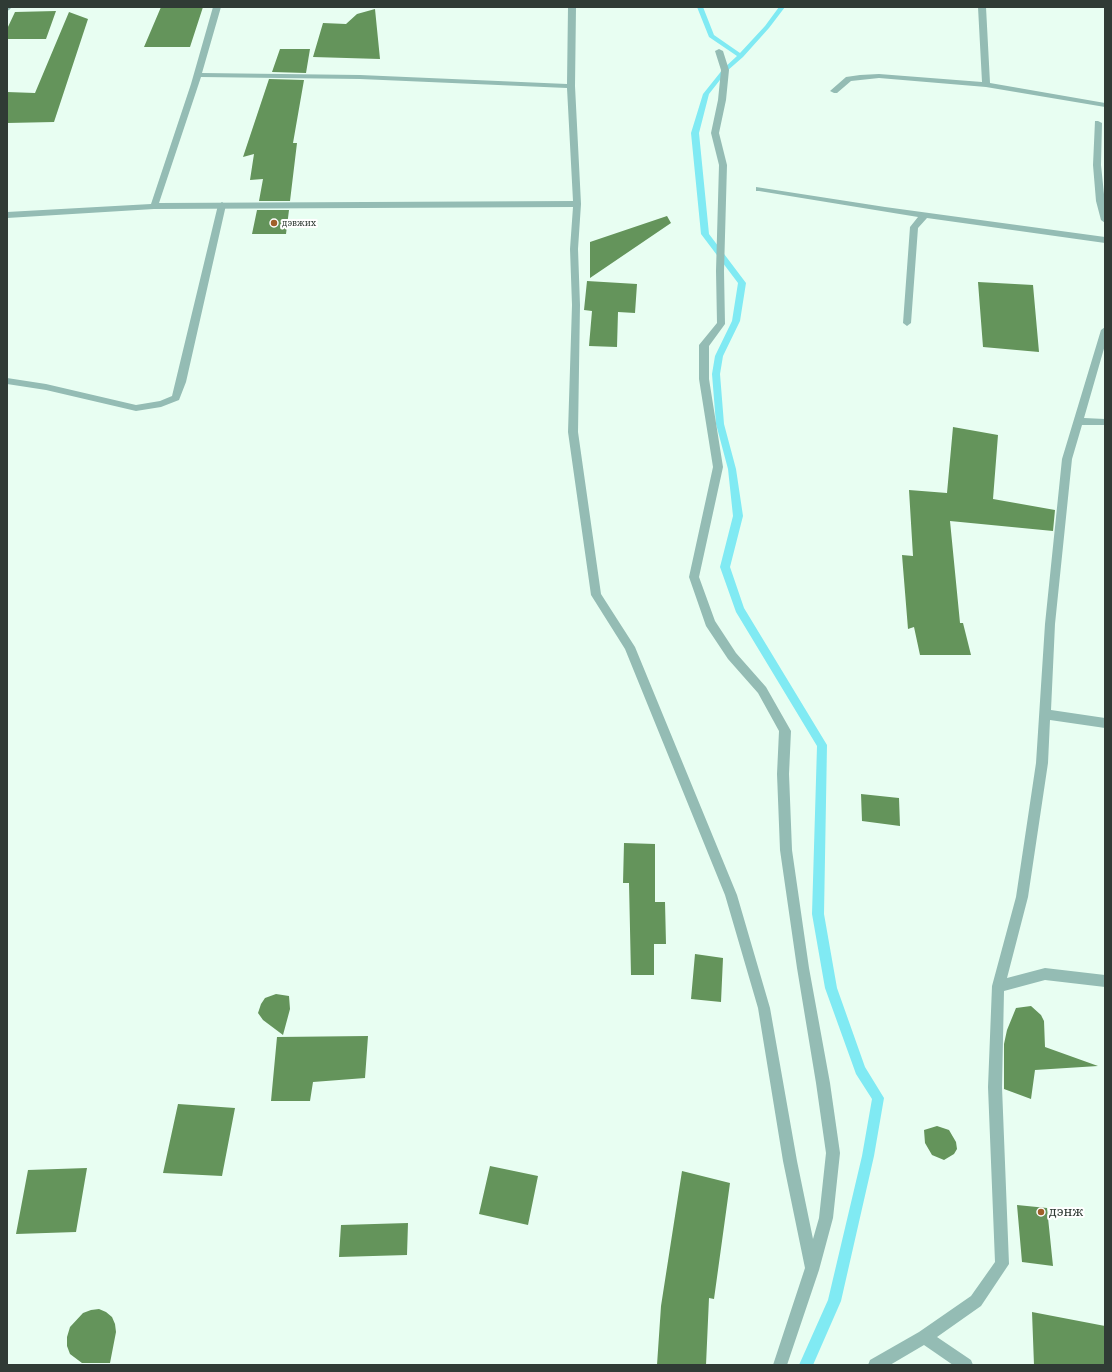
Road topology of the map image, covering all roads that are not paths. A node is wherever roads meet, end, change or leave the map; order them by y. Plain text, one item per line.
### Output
1 (218, 7) edge
2 (572, 7) edge
3 (982, 7) edge
4 (719, 51) dead end
5 (197, 75) junction
6 (986, 85) junction
7 (571, 86) junction
8 (834, 91) dead end
9 (1105, 105) edge
10 (1098, 123) dead end
11 (759, 189) dead end
12 (577, 204) junction
13 (222, 205) junction
14 (154, 206) junction
15 (7, 215) edge
16 (925, 215) junction
17 (1105, 220) edge
18 (1105, 240) edge
19 (907, 322) dead end
20 (1105, 330) edge
21 (7, 381) edge
22 (1078, 421) junction
23 (1105, 422) edge
24 (1045, 714) junction
25 (1105, 723) edge
26 (1105, 981) edge
27 (998, 986) junction
28 (812, 1270) junction
29 (924, 1337) junction
30 (780, 1365) edge
31 (875, 1365) edge
32 (966, 1365) edge

1 - 5 street
2 - 7 street
3 - 6 street
4 - 28 street
5 - 7 street
5 - 14 street
6 - 8 street
6 - 9 street
7 - 12 street
10 - 17 street
11 - 16 street
12 - 13 street
12 - 28 street
13 - 14 street
13 - 21 street
14 - 15 street
16 - 18 street
16 - 19 street
20 - 22 street
22 - 23 street
22 - 24 street
24 - 25 street
24 - 27 street
26 - 27 street
27 - 29 street
28 - 30 street
29 - 31 street
29 - 32 street

